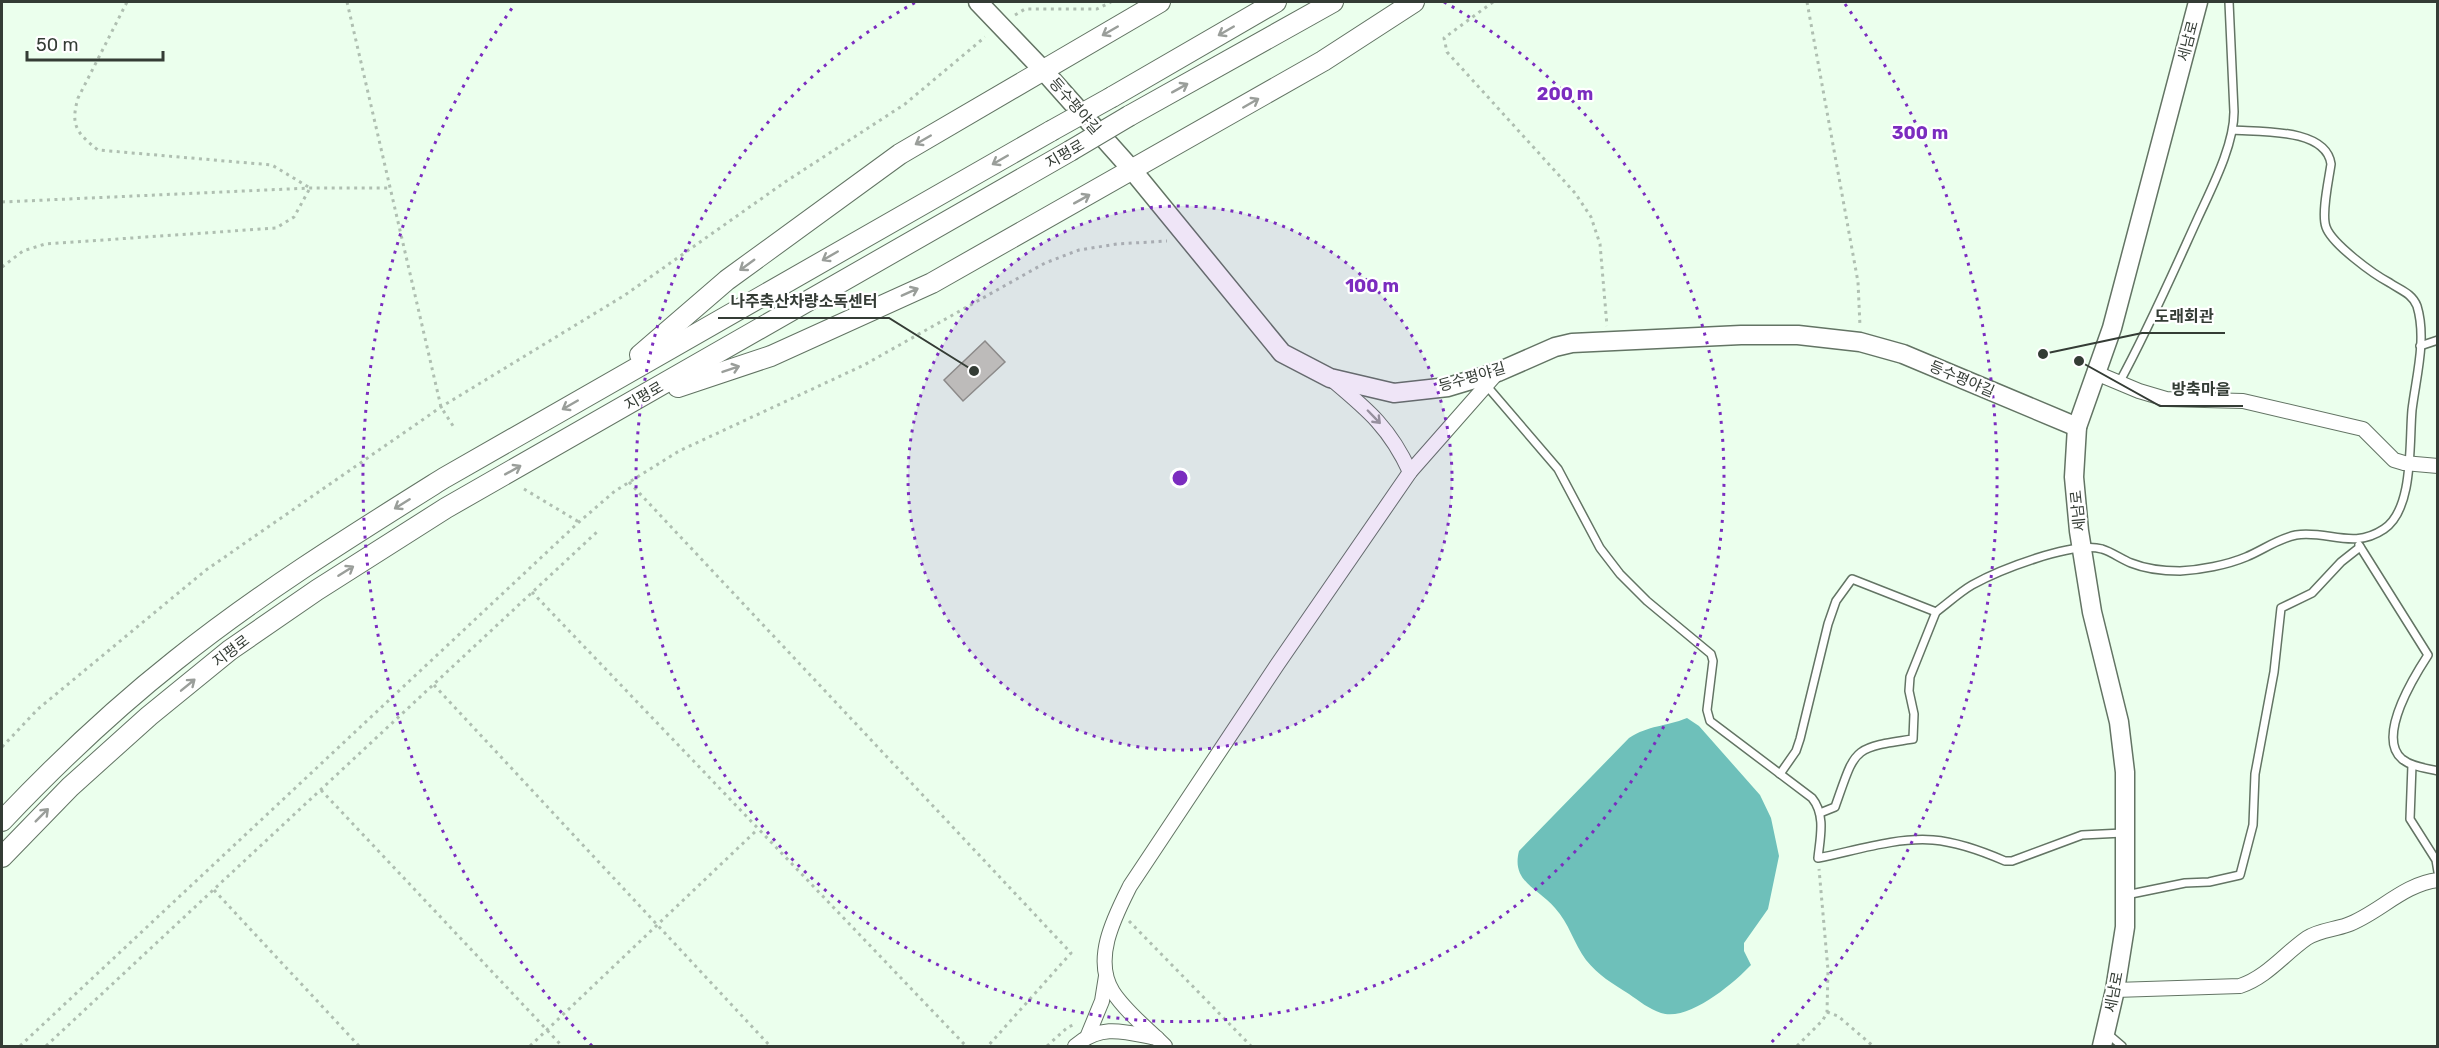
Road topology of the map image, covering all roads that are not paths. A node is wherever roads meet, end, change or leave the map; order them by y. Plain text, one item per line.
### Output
1 (978, 2) edge
2 (1160, 2) edge
3 (1276, 2) edge
4 (1333, 2) edge
5 (1414, 2) edge
6 (2198, 2) edge
7 (2229, 2) edge
8 (1043, 70) junction
9 (2233, 130) junction
10 (1132, 171) junction
11 (2438, 340) edge
12 (2420, 346) junction
13 (2096, 373) junction
14 (1330, 378) junction
15 (1492, 378) junction
16 (2120, 383) junction
17 (601, 387) junction
18 (636, 401) junction
19 (2078, 427) junction
20 (2411, 464) junction
21 (2438, 466) edge
22 (1410, 472) junction
23 (2358, 543) junction
24 (2082, 549) junction
25 (1936, 612) junction
26 (2412, 765) junction
27 (2438, 771) edge
28 (1780, 774) junction
29 (1820, 813) junction
30 (2, 821) edge
31 (2126, 833) junction
32 (2, 856) edge
33 (2438, 872) edge
34 (2438, 880) edge
35 (2126, 895) junction
36 (1106, 968) junction
37 (2115, 990) junction
38 (1088, 1035) junction
39 (2104, 1039) edge
40 (1161, 1042) edge
41 (1075, 1047) edge
42 (2122, 1047) edge

1 - 8 street, 등수평야길
2 -> 8 main road
3 -> 17 main road, 지평로, bridge
18 -> 4 main road, 지평로, bridge
10 -> 5 main road
6 - 13 street, 세남로
7 - 9 lane
8 - 10 street, 등수평야길
8 -> 17 main road
9 - 12 lane
9 - 16 lane
10 - 14 street, 등수평야길
18 -> 10 main road
11 - 12 lane
12 - 20 lane
13 - 16 street
13 - 19 street, 세남로
14 - 15 street, 등수평야길
14 -> 22 street
15 - 19 street, 등수평야길
15 - 22 street
15 - 28 lane
16 - 20 street
17 -> 30 main road, 지평로
32 -> 18 main road, 지평로
19 - 24 street, 세남로
20 - 21 street
20 - 23 lane
22 - 36 street
23 - 24 lane
23 - 26 lane
23 - 35 lane
24 - 25 lane
24 - 31 street, 세남로
25 - 28 lane
25 - 29 lane
26 - 27 lane
26 - 33 lane
28 - 29 lane
29 - 31 lane
31 - 35 street, 세남로
34 - 37 street
35 - 37 street, 세남로
36 - 38 street
36 - 40 street
37 - 39 street, 세남로
38 - 40 street
38 - 41 street
39 - 42 lane, 세남로

